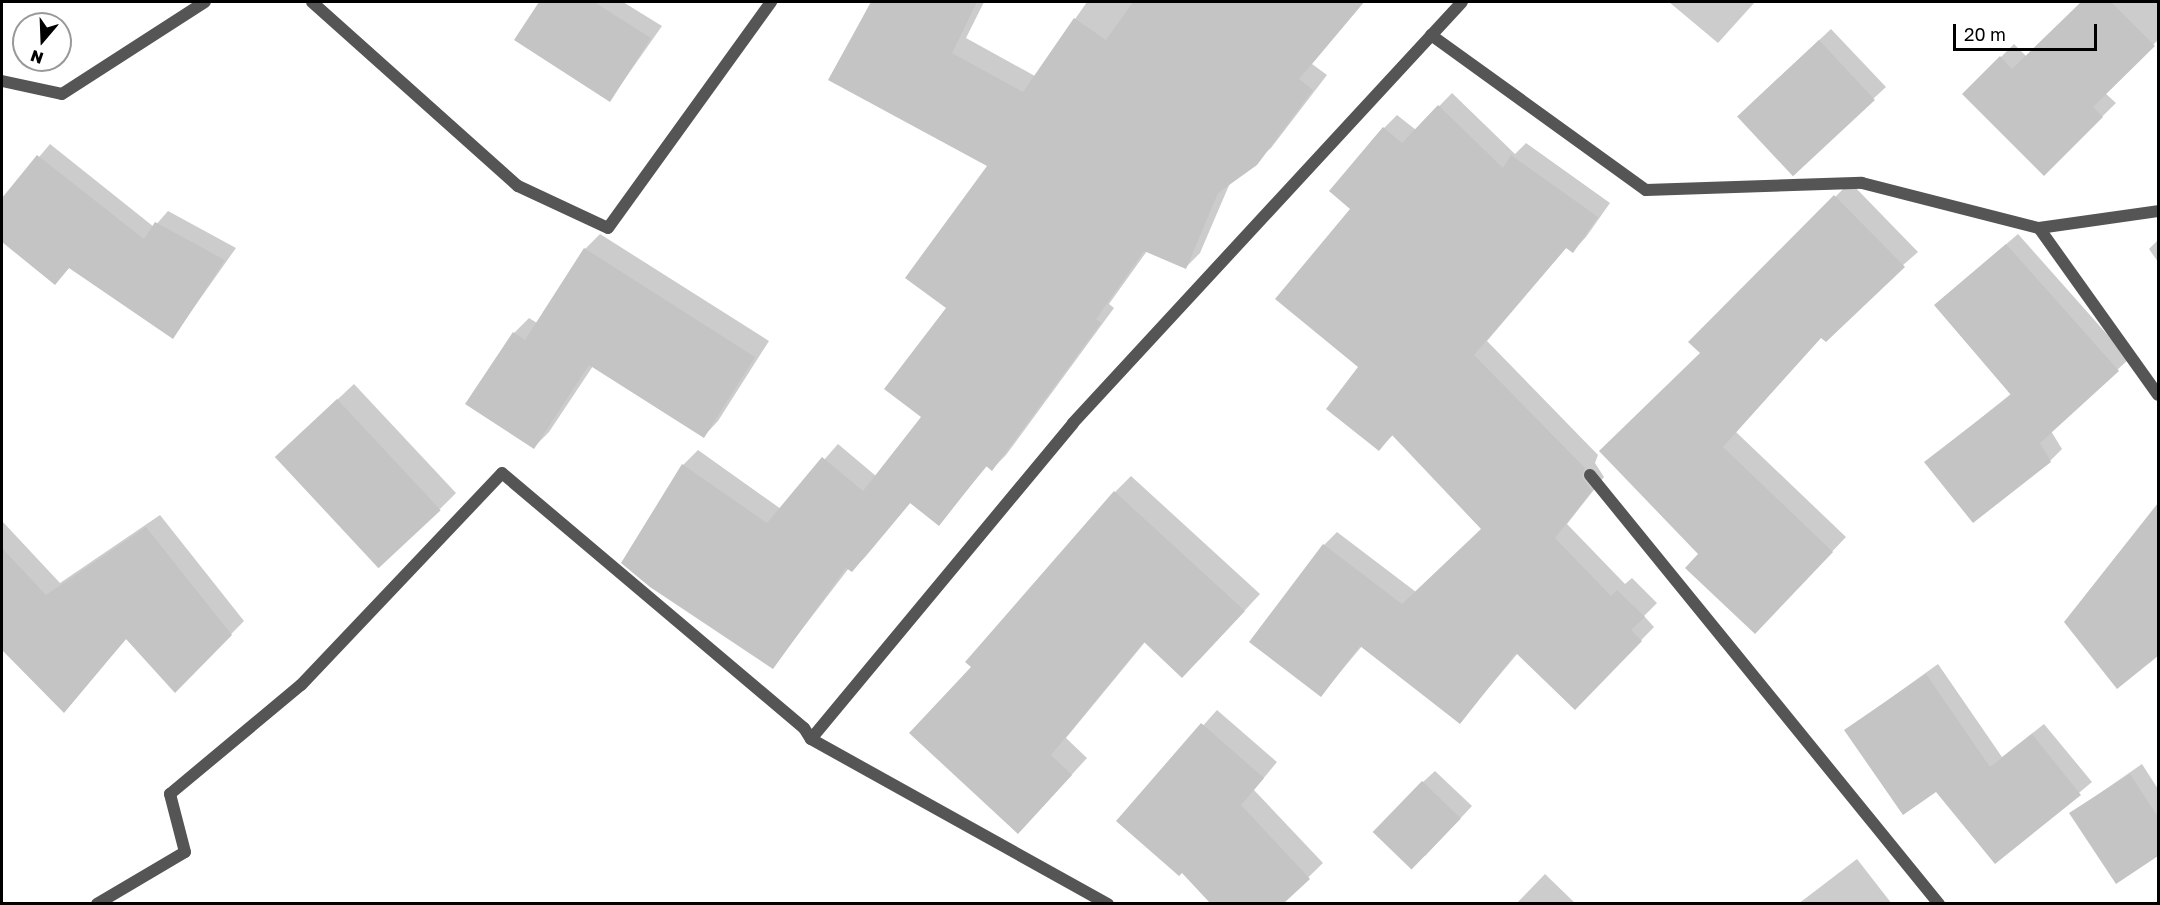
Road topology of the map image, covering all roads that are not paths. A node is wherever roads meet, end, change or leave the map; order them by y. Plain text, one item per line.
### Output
1 (206, 2) edge
2 (312, 2) edge
3 (771, 2) edge
4 (1461, 2) edge
5 (1431, 35) junction
6 (2, 81) edge
7 (2158, 211) edge
8 (2039, 228) junction
9 (2158, 395) edge
10 (1590, 475) dead end
11 (811, 739) junction
12 (97, 903) edge
13 (1108, 903) edge
14 (1940, 903) edge

1 - 6 street
2 - 3 street
4 - 5 street
5 - 8 street
5 - 11 street
7 - 8 street
8 - 9 street
10 - 14 street
11 - 12 street
11 - 13 street

